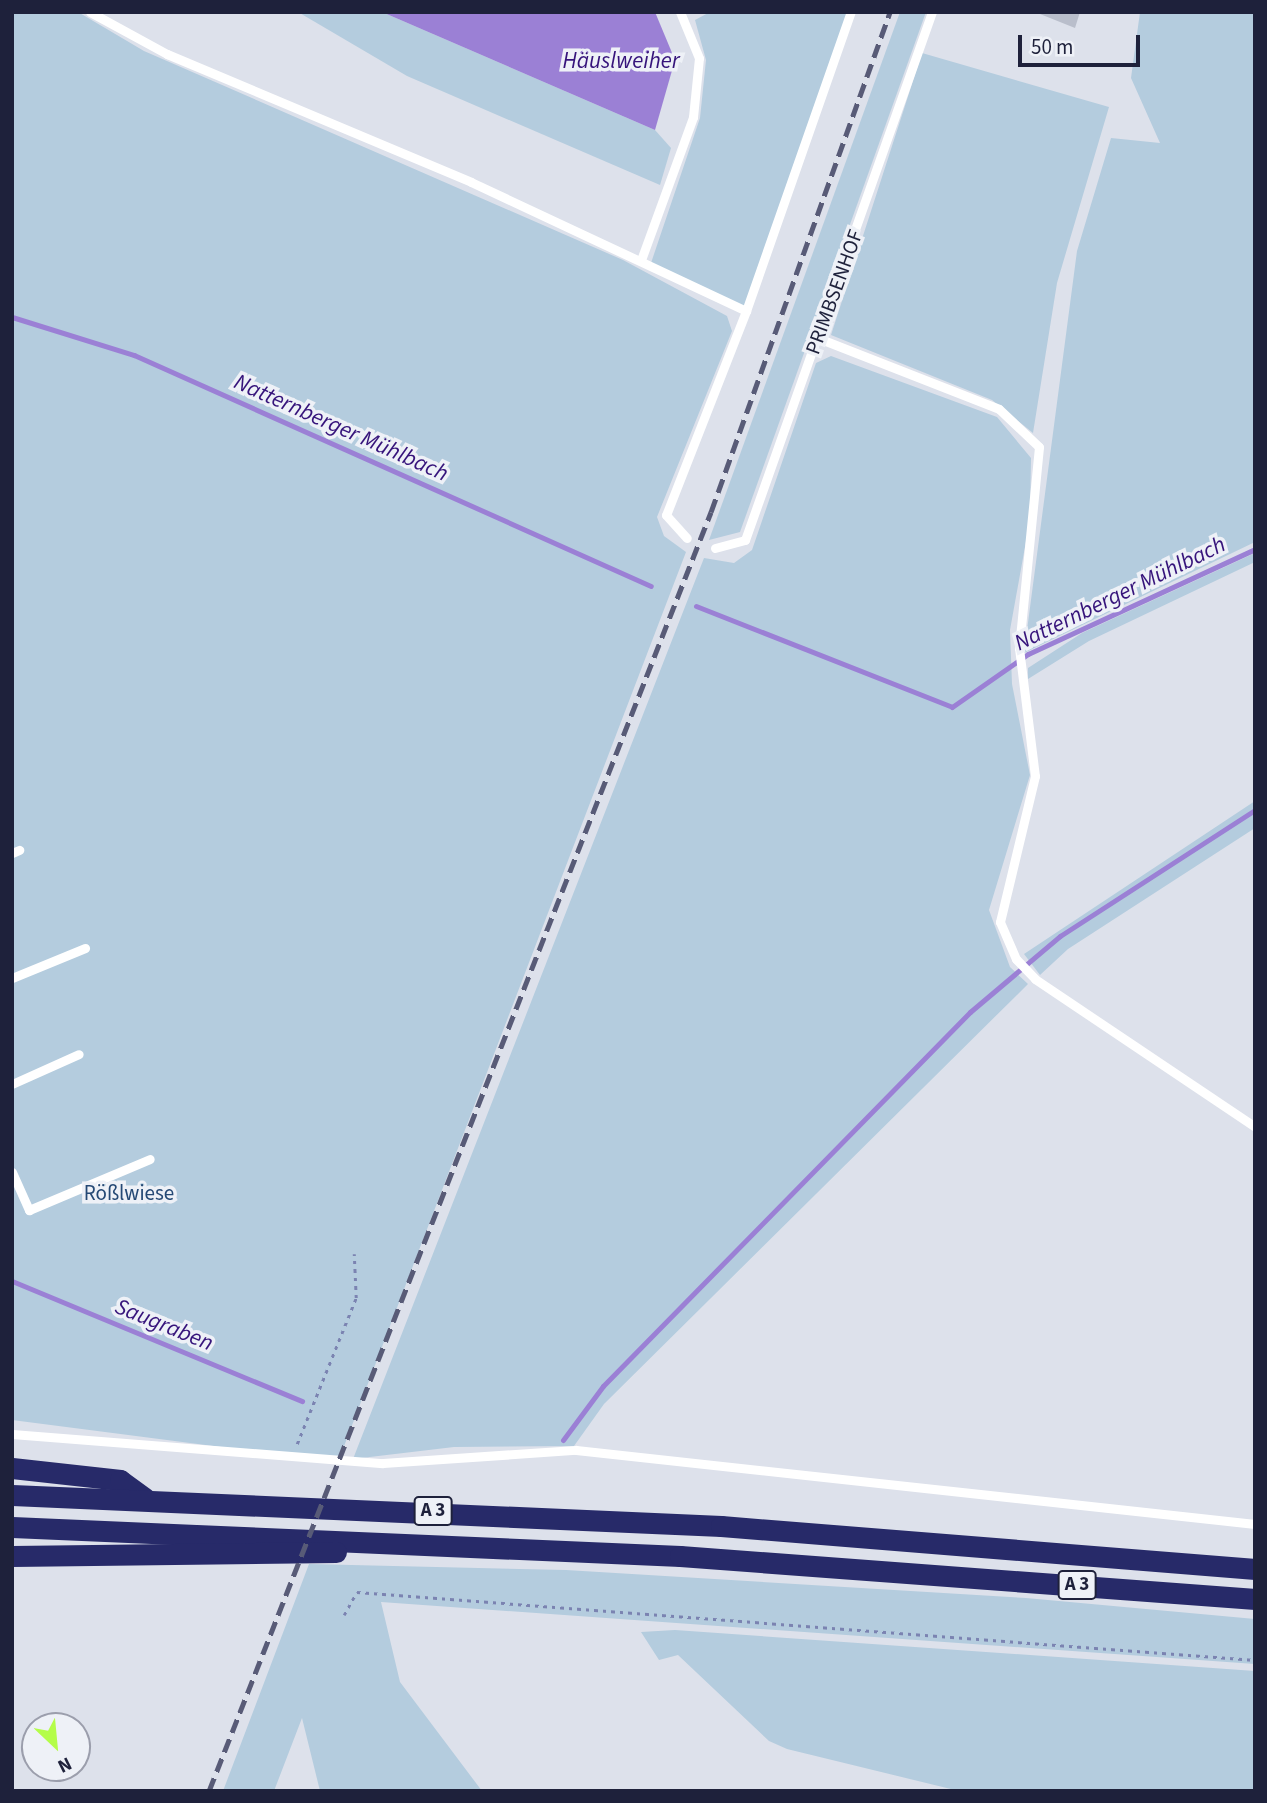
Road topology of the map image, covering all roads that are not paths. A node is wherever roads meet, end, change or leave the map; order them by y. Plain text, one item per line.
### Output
1 (90, 12) edge
2 (680, 12) edge
3 (851, 12) edge
4 (932, 12) edge
5 (641, 260) junction
6 (746, 311) junction
7 (818, 338) junction
8 (687, 538) dead end
9 (715, 548) dead end
10 (85, 948) dead end
11 (12, 978) edge
12 (79, 1054) dead end
13 (12, 1084) edge
14 (1255, 1127) edge
15 (150, 1159) dead end
16 (12, 1172) edge
17 (12, 1434) edge
18 (12, 1468) edge
19 (12, 1495) edge
20 (145, 1498) junction
21 (1255, 1524) edge
22 (12, 1527) edge
23 (417, 1542) junction
24 (15, 1558) edge
25 (1255, 1569) edge
26 (1255, 1599) edge

1 - 5 lane
2 - 5 lane
3 - 6 lane
4 - 7 lane, PRIMBSENHOF
5 - 6 lane
6 - 8 lane
7 - 9 lane, PRIMBSENHOF
7 - 14 lane
10 - 11 lane
12 - 13 lane
15 - 16 lane
17 - 21 lane
18 - 20 highway, A 3
19 - 20 highway, A 3
20 - 25 highway, A 3
22 - 23 highway, A 3
23 - 24 highway, A 3
23 - 26 highway, A 3

